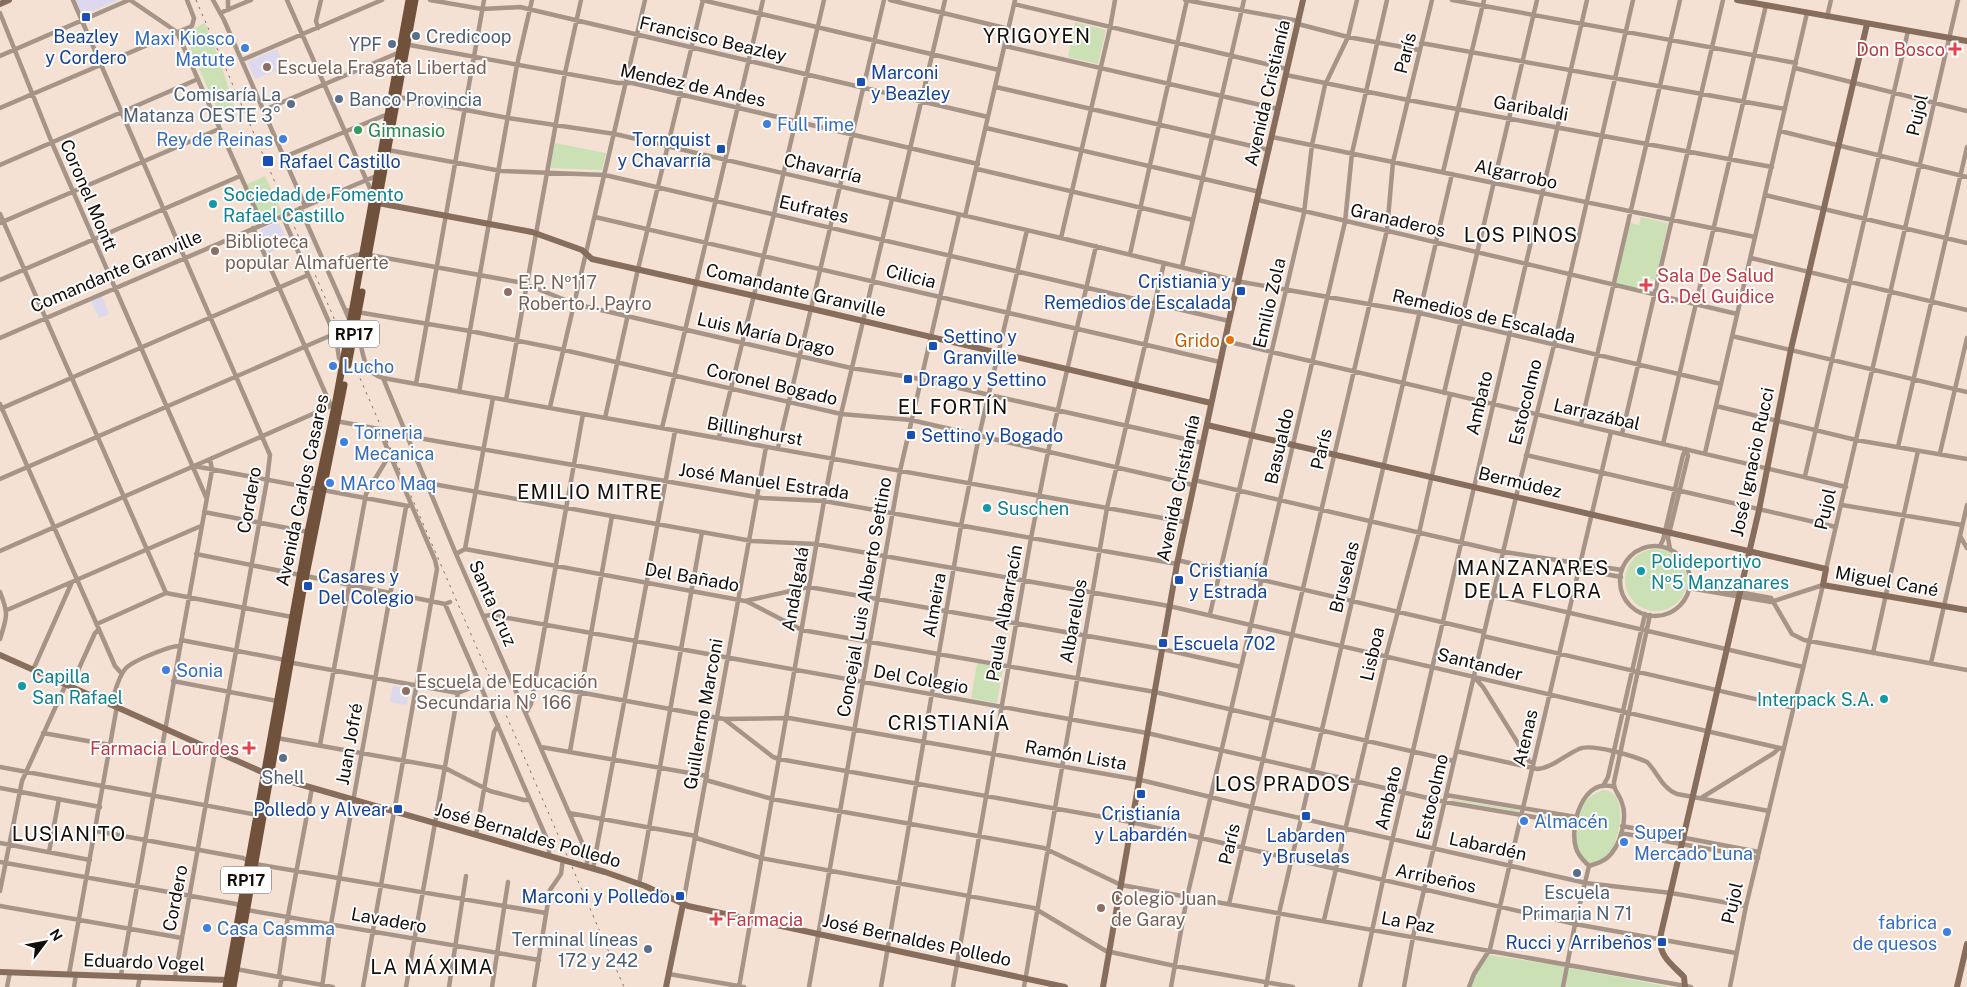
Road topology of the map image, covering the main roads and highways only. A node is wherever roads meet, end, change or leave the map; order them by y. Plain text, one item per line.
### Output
1 (409, 0) edge
2 (415, 0) edge
3 (404, 44) junction
4 (402, 53) junction
5 (391, 116) junction
6 (380, 177) junction
7 (353, 324) junction
8 (336, 406) junction
9 (320, 489) junction
10 (303, 575) junction
11 (288, 661) junction
12 (267, 775) junction
13 (252, 862) junction
14 (244, 908) junction
15 (227, 983) edge
16 (233, 987) edge

1 - 3 main road, Avenida Carlos Casares / RP17
2 - 3 main road, Avenida Carlos Casares / RP17
3 - 4 main road, Avenida Carlos Casares / RP17
4 - 5 main road, Avenida Carlos Casares / RP17
4 - 5 main road, Avenida Carlos Casares / RP17
5 - 6 main road, Avenida Carlos Casares / RP17
5 - 6 main road, Avenida Carlos Casares / RP17
6 - 7 main road, Avenida Carlos Casares / RP17
7 - 8 main road, Avenida Carlos Casares / RP17
7 - 8 main road, Avenida Carlos Casares / RP17
8 - 9 main road, Avenida Carlos Casares / RP17
9 - 10 main road, Avenida Carlos Casares / RP17
9 - 10 main road, Avenida Carlos Casares / RP17
10 - 11 main road, Avenida Carlos Casares / RP17
10 - 11 main road, Avenida Carlos Casares / RP17
11 - 12 main road, Avenida Carlos Casares / RP17
11 - 12 main road, Avenida Carlos Casares / RP17
12 - 13 main road, Avenida Carlos Casares / RP17
12 - 13 main road, Avenida Carlos Casares / RP17
13 - 14 main road, Avenida Carlos Casares / RP17
14 - 15 main road, Avenida Carlos Casares / RP17
14 - 16 main road, Avenida Carlos Casares / RP17

